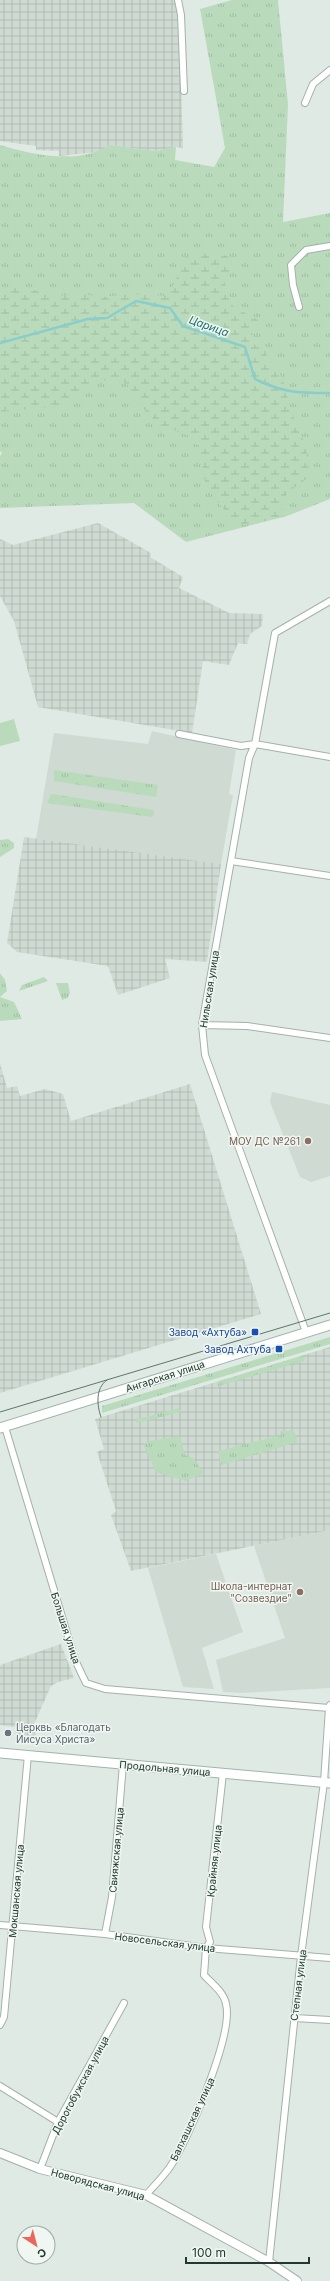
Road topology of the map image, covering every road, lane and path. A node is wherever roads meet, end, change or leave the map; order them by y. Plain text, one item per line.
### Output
1 (178, 0) edge
2 (330, 70) edge
3 (184, 91) dead end
4 (305, 103) dead end
5 (330, 246) edge
6 (299, 307) dead end
7 (330, 601) edge
8 (179, 734) dead end
9 (255, 744) junction
10 (330, 757) edge
11 (231, 861) junction
12 (330, 876) edge
13 (202, 1025) junction
14 (330, 1038) edge
15 (330, 1325) edge
16 (306, 1332) junction
17 (2, 1428) edge
18 (330, 1706) edge
19 (0, 1752) edge
20 (28, 1755) junction
21 (123, 1764) junction
22 (223, 1773) junction
23 (327, 1783) edge
24 (0, 1925) edge
25 (13, 1926) junction
26 (105, 1934) junction
27 (206, 1948) junction
28 (301, 1956) junction
29 (330, 1958) edge
30 (124, 2003) dead end
31 (294, 2018) junction
32 (330, 2020) edge
33 (0, 2025) edge
34 (0, 2086) edge
35 (58, 2122) junction
36 (0, 2153) edge
37 (40, 2169) junction
38 (146, 2195) junction
39 (269, 2262) junction
40 (297, 2281) edge

1 - 3 street
2 - 4 street
5 - 6 street
7 - 9 street, Нильская улица
8 - 9 street
9 - 10 street
9 - 11 street, Нильская улица
11 - 12 street
11 - 13 street, Нильская улица
13 - 14 street
13 - 16 street, Нильская улица
15 - 16 main road, Ангарская улица
16 - 17 main road, Ангарская улица
17 - 18 street, Большая улица
18 - 23 street, Степная улица
19 - 20 main road, Продольная улица
20 - 21 main road, Продольная улица
20 - 25 street, Мокшанская улица
21 - 22 main road, Продольная улица
21 - 26 street, Свияжская улица
22 - 23 main road, Продольная улица
22 - 27 street, Крайняя улица
23 - 28 street, Степная улица
24 - 25 street, Новосельская улица
25 - 26 street, Новосельская улица
25 - 33 street, Мокшанская улица
26 - 27 street, Новосельская улица
27 - 28 street, Новосельская улица
27 - 38 street, Балхашская улица
28 - 29 street, Новосельская улица
28 - 31 street, Степная улица
30 - 35 street, Дорогобужская улица
31 - 32 street
31 - 39 street, Степная улица
34 - 35 street
35 - 37 street, Дорогобужская улица
36 - 37 street, Новорядская улица
37 - 38 street, Новорядская улица
38 - 39 street, Новорядская улица
39 - 40 street, Новорядская улица

